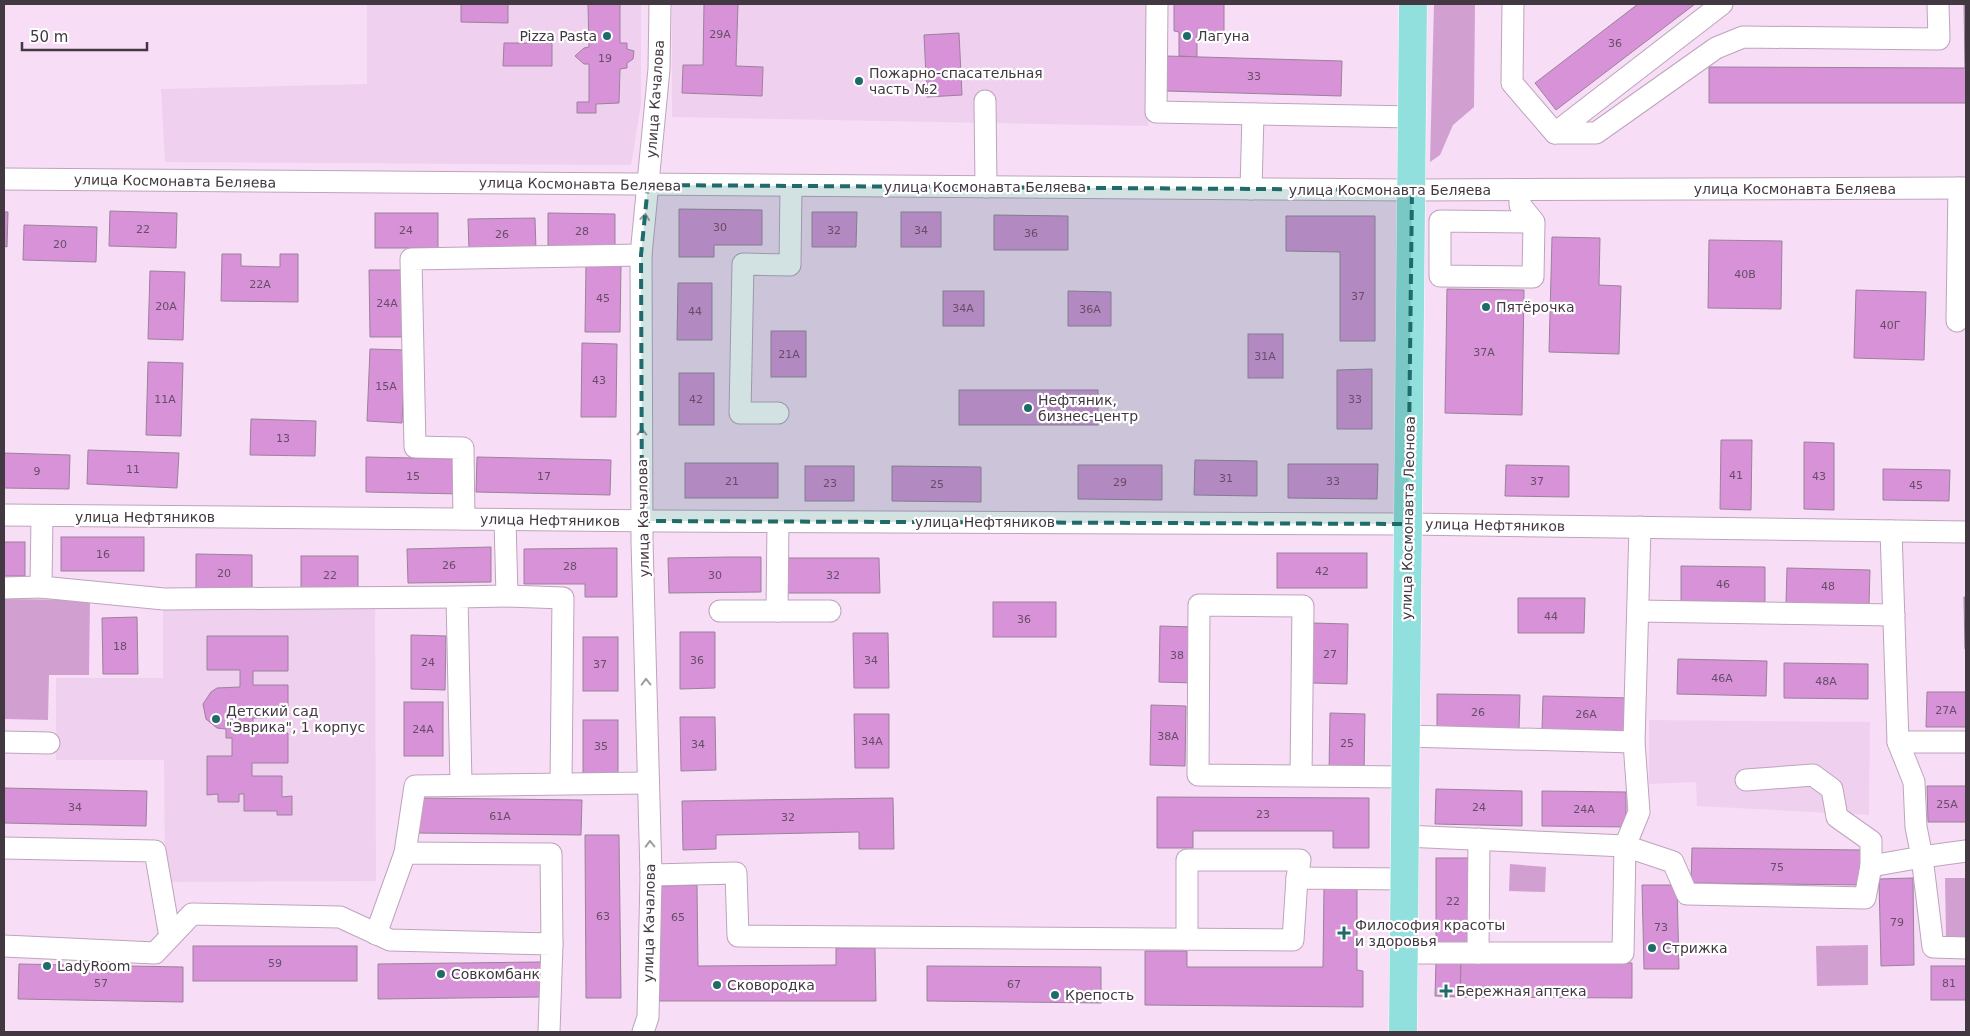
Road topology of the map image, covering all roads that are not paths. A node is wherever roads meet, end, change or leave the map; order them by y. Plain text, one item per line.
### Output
1 (660, 4) edge
2 (1158, 4) edge
3 (1413, 4) edge
4 (1513, 4) edge
5 (1722, 4) edge
6 (1938, 4) edge
7 (985, 101) dead end
8 (1253, 114) junction
9 (1412, 117) junction
10 (1555, 133) junction
11 (4, 179) edge
12 (648, 185) junction
13 (792, 186) junction
14 (986, 187) junction
15 (1963, 188) edge
16 (1251, 189) junction
17 (1412, 190) junction
18 (1520, 190) junction
19 (1534, 222) junction
20 (641, 255) junction
21 (1957, 320) dead end
22 (778, 413) dead end
23 (4, 515) edge
24 (42, 516) junction
25 (464, 519) junction
26 (505, 520) junction
27 (642, 521) junction
28 (778, 522) junction
29 (1408, 524) junction
30 (1640, 527) junction
31 (1891, 531) junction
32 (1966, 532) edge
33 (41, 587) junction
34 (4, 588) edge
35 (507, 596) junction
36 (457, 598) junction
37 (720, 611) dead end
38 (776, 611) junction
39 (830, 611) dead end
40 (1638, 612) junction
41 (1894, 615) junction
42 (1406, 736) junction
43 (4, 742) edge
44 (1634, 742) junction
45 (1898, 742) junction
46 (1966, 742) edge
47 (49, 743) dead end
48 (1301, 776) junction
49 (1406, 777) junction
50 (1746, 780) dead end
51 (561, 783) junction
52 (648, 783) junction
53 (462, 784) junction
54 (1405, 836) junction
55 (1478, 839) junction
56 (1625, 846) junction
57 (4, 848) edge
58 (1966, 851) edge
59 (405, 853) junction
60 (1922, 857) junction
61 (1871, 866) junction
62 (651, 875) junction
63 (1297, 878) junction
64 (1405, 879) junction
65 (376, 934) junction
66 (170, 937) junction
67 (1187, 940) junction
68 (552, 944) junction
69 (4, 946) edge
70 (1966, 948) edge
71 (1404, 953) junction
72 (1478, 953) junction
73 (548, 1032) edge
74 (643, 1032) edge
75 (1403, 1032) edge

1 - 12 street, улица Качалова
2 - 8 street
3 - 9 main road, улица Космонавта Леонова
4 - 10 street
5 - 10 street
6 - 10 street
7 - 14 street
8 - 9 street
8 - 16 street
9 - 17 main road, улица Космонавта Леонова
11 - 12 street, улица Космонавта Беляева
12 - 13 street, улица Космонавта Беляева
20 -> 12 street, улица Качалова
13 - 14 street, улица Космонавта Беляева
13 - 22 street
14 - 16 street, улица Космонавта Беляева
15 - 18 street, улица Космонавта Беляева
15 - 21 street
16 - 17 street, улица Космонавта Беляева
17 - 18 street, улица Космонавта Беляева
17 - 29 main road, улица Космонавта Леонова
18 - 19 street
19 - 19 street
20 - 25 street
27 -> 20 street, улица Качалова
23 - 24 street, улица Нефтяников
24 - 25 street, улица Нефтяников
24 - 33 street
25 - 26 street, улица Нефтяников
26 - 27 street, улица Нефтяников
26 - 35 street
27 - 28 street, улица Нефтяников
52 -> 27 street, улица Качалова
28 - 29 street, улица Нефтяников
28 - 38 street
29 - 30 street, улица Нефтяников
29 - 42 main road, улица Космонавта Леонова
30 - 31 street, улица Нефтяников
30 - 40 street
31 - 32 street, улица Нефтяников
31 - 41 street
33 - 34 street
33 - 36 street
35 - 36 street
35 - 51 street
36 - 53 street
37 - 38 street
38 - 39 street
40 - 41 street
40 - 44 street
41 - 45 street
42 - 44 street
42 - 49 main road, улица Космонавта Леонова
43 - 47 street
44 - 56 street
45 - 46 street
45 - 60 street
48 - 48 street
48 - 49 street
49 - 54 main road, улица Космонавта Леонова
50 - 61 street
51 - 52 street
51 - 53 street
62 -> 52 street, улица Качалова
53 - 59 street
54 - 55 street
54 - 64 main road, улица Космонавта Леонова
55 - 56 street
55 - 72 street
56 - 61 street
56 - 72 street
57 - 66 street
58 - 60 street
59 - 65 street
59 - 68 street
60 - 61 street
60 - 70 street
62 - 67 street
62 - 74 street, улица Качалова
63 - 64 street
63 - 67 street
63 - 67 street
64 - 71 main road, улица Космонавта Леонова
65 - 66 street
65 - 68 street
66 - 69 street
68 - 73 street
71 - 72 street
71 - 75 main road, улица Космонавта Леонова

